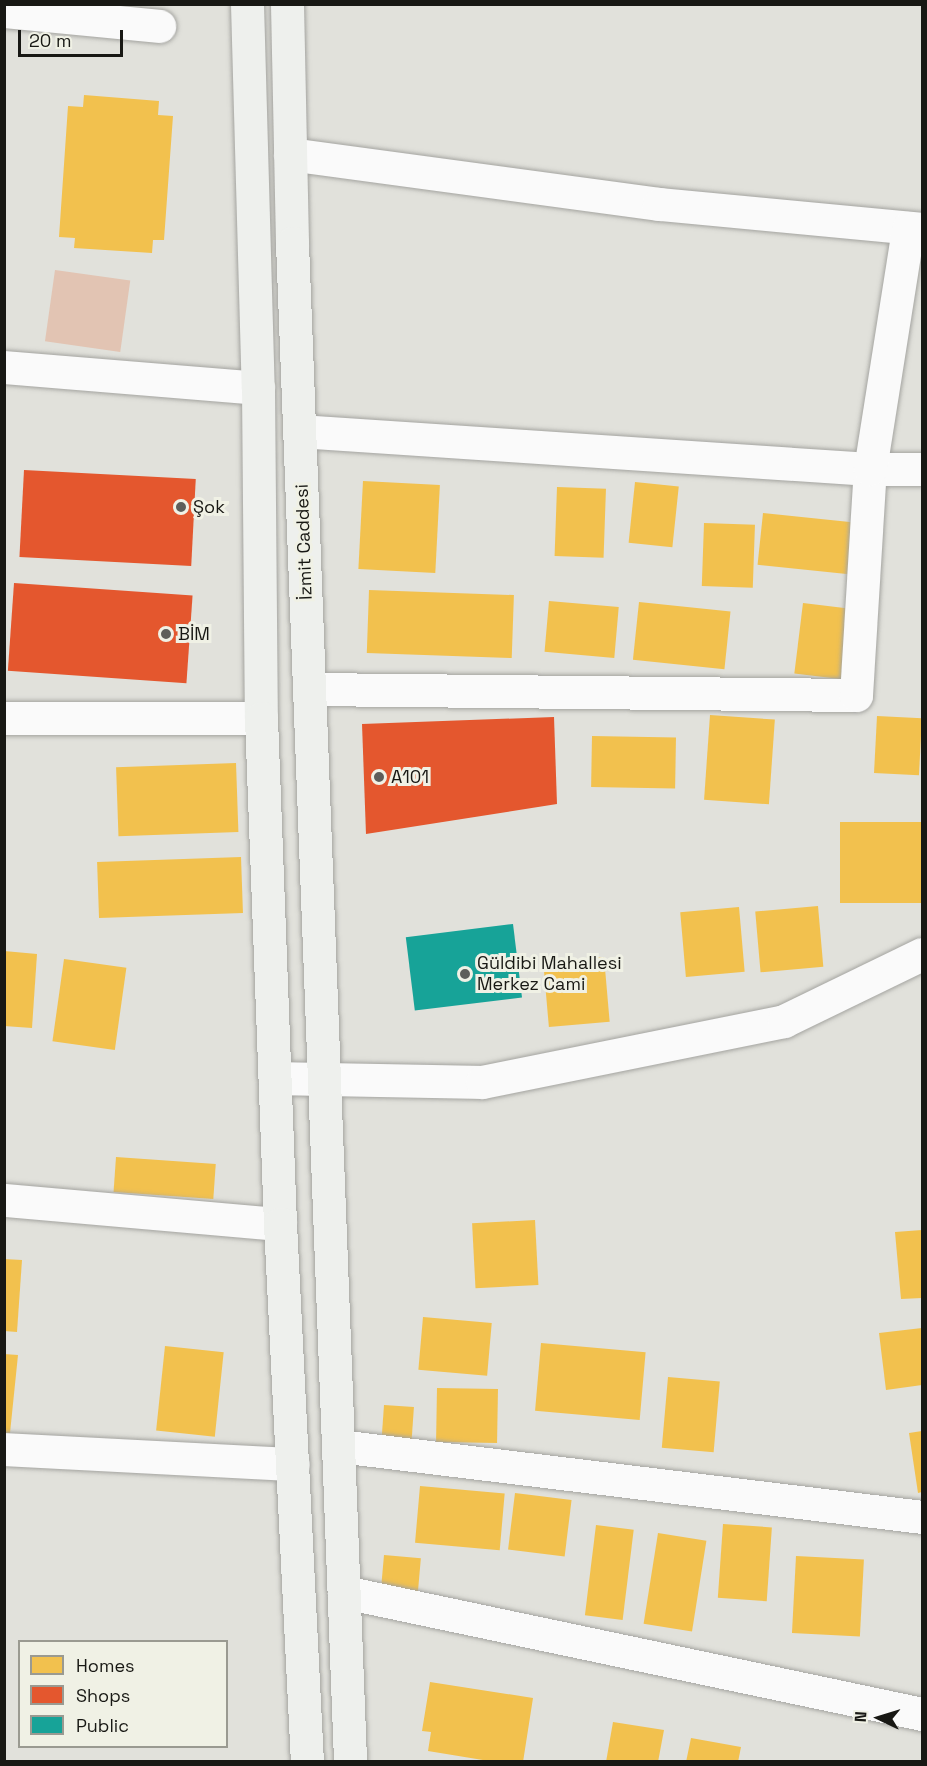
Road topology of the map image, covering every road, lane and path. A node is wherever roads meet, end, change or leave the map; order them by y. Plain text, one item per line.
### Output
1 (247, 4) edge
2 (286, 4) edge
3 (4, 11) edge
4 (159, 26) dead end
5 (290, 154) junction
6 (915, 229) edge
7 (4, 367) edge
8 (258, 388) junction
9 (299, 431) junction
10 (870, 469) junction
11 (922, 469) edge
12 (310, 689) junction
13 (4, 718) edge
14 (261, 718) junction
15 (922, 954) edge
16 (275, 1078) junction
17 (325, 1079) junction
18 (4, 1200) edge
19 (280, 1224) junction
20 (339, 1446) junction
21 (4, 1449) edge
22 (293, 1464) junction
23 (922, 1517) edge
24 (344, 1592) junction
25 (922, 1714) edge
26 (307, 1761) edge
27 (350, 1761) edge

1 - 8 main road
2 - 5 main road, İzmit Caddesi
3 - 4 street
5 - 6 street
5 - 9 main road, İzmit Caddesi
6 - 10 street
7 - 8 street
8 - 14 main road
9 - 10 street
9 - 12 main road, İzmit Caddesi
10 - 11 street
10 - 12 street
12 - 17 main road, İzmit Caddesi
13 - 14 street
14 - 16 main road
15 - 17 street
16 - 17 street
16 - 19 main road
17 - 20 main road, İzmit Caddesi
18 - 19 street
19 - 22 main road
20 - 23 street
20 - 24 main road, İzmit Caddesi
21 - 22 street
22 - 26 main road
24 - 25 street
24 - 27 main road, İzmit Caddesi

